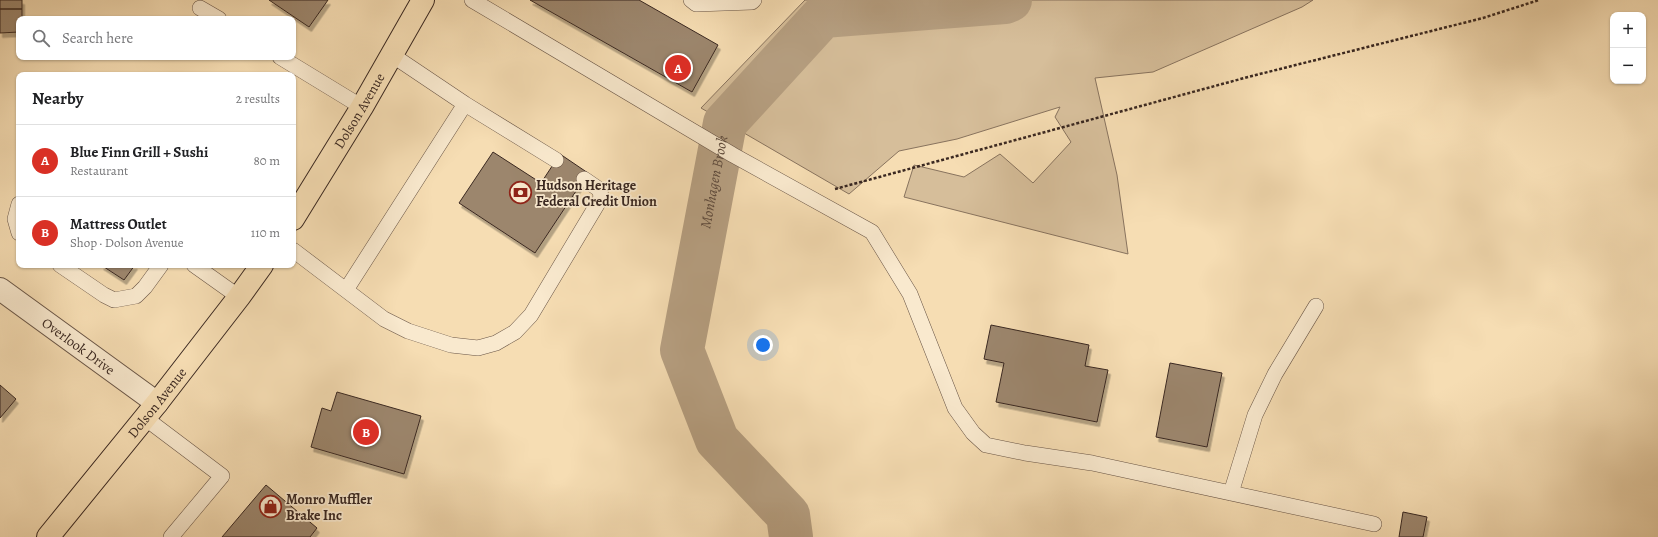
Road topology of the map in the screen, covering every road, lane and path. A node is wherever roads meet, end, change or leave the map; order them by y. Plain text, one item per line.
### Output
1 (423, 0) edge
2 (472, 0) edge
3 (691, 0) edge
4 (754, 0) edge
5 (1539, 0) edge
6 (200, 8) dead end
7 (213, 16) edge
8 (392, 55) junction
9 (285, 60) edge
10 (465, 104) junction
11 (362, 107) junction
12 (556, 160) dead end
13 (584, 179) dead end
14 (808, 196) junction
15 (296, 214) edge
16 (296, 252) edge
17 (64, 268) edge
18 (159, 268) edge
19 (198, 268) edge
20 (260, 268) edge
21 (0, 289) edge
22 (346, 290) junction
23 (239, 297) junction
24 (1316, 306) dead end
25 (151, 410) junction
26 (1231, 493) junction
27 (1374, 524) dead end
28 (48, 537) edge
29 (171, 537) edge

1 - 8 main road, Dolson Avenue
2 - 14 lane
3 - 4 lane
5 - 14 path
6 - 7 lane
8 - 10 lane
8 - 11 main road, Dolson Avenue
9 - 11 lane
10 - 12 lane
10 - 22 lane
11 - 15 main road, Dolson Avenue
13 - 22 lane
14 - 26 lane
16 - 22 lane
17 - 18 lane
19 - 23 lane
20 - 23 main road, Dolson Avenue
21 - 25 street, Overlook Drive
23 - 25 main road, Dolson Avenue
24 - 26 lane
25 - 28 main road, Dolson Avenue
25 - 29 lane
26 - 27 lane

